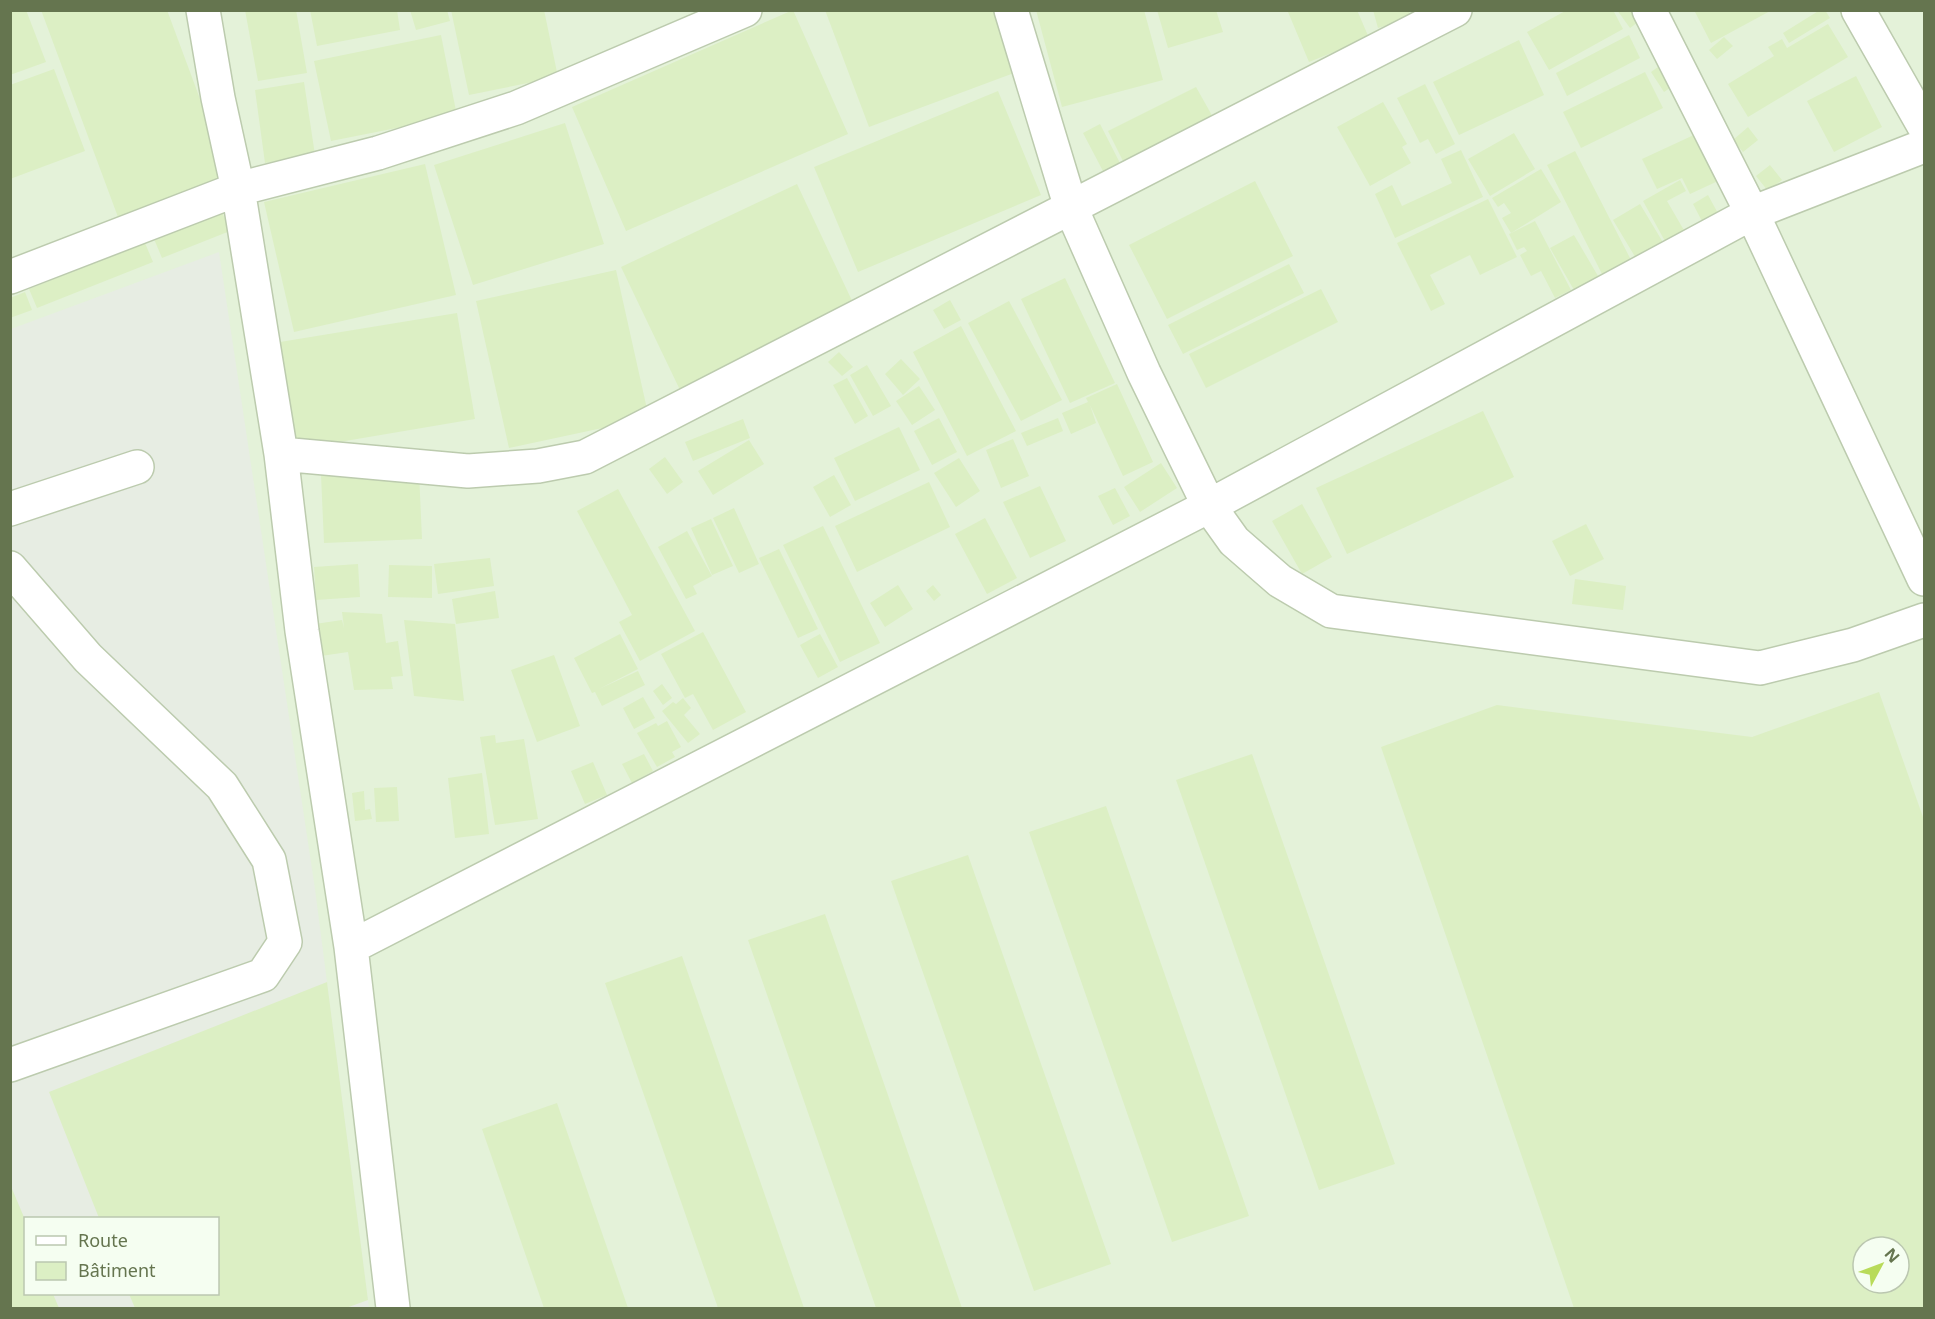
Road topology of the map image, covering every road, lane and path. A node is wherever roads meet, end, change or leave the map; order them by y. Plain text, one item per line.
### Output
1 (203, 10) edge
2 (745, 10) edge
3 (1011, 10) edge
4 (1455, 10) edge
5 (1649, 10) edge
6 (1858, 10) edge
7 (1924, 126) edge
8 (1924, 146) edge
9 (238, 189) junction
10 (1071, 208) junction
11 (1752, 213) junction
12 (10, 277) edge
13 (281, 454) junction
14 (137, 467) dead end
15 (1209, 506) junction
16 (10, 509) edge
17 (10, 568) edge
18 (1924, 579) edge
19 (1924, 620) edge
20 (351, 946) junction
21 (10, 1065) edge
22 (393, 1308) edge

1 - 9 street
2 - 9 street
3 - 10 street
4 - 10 street
5 - 11 street
6 - 7 street
8 - 11 street
9 - 12 street
9 - 13 street
10 - 13 street
10 - 15 street
11 - 15 street
11 - 18 street
13 - 20 street
14 - 16 street
15 - 19 street
15 - 20 street
17 - 21 street
20 - 22 street

